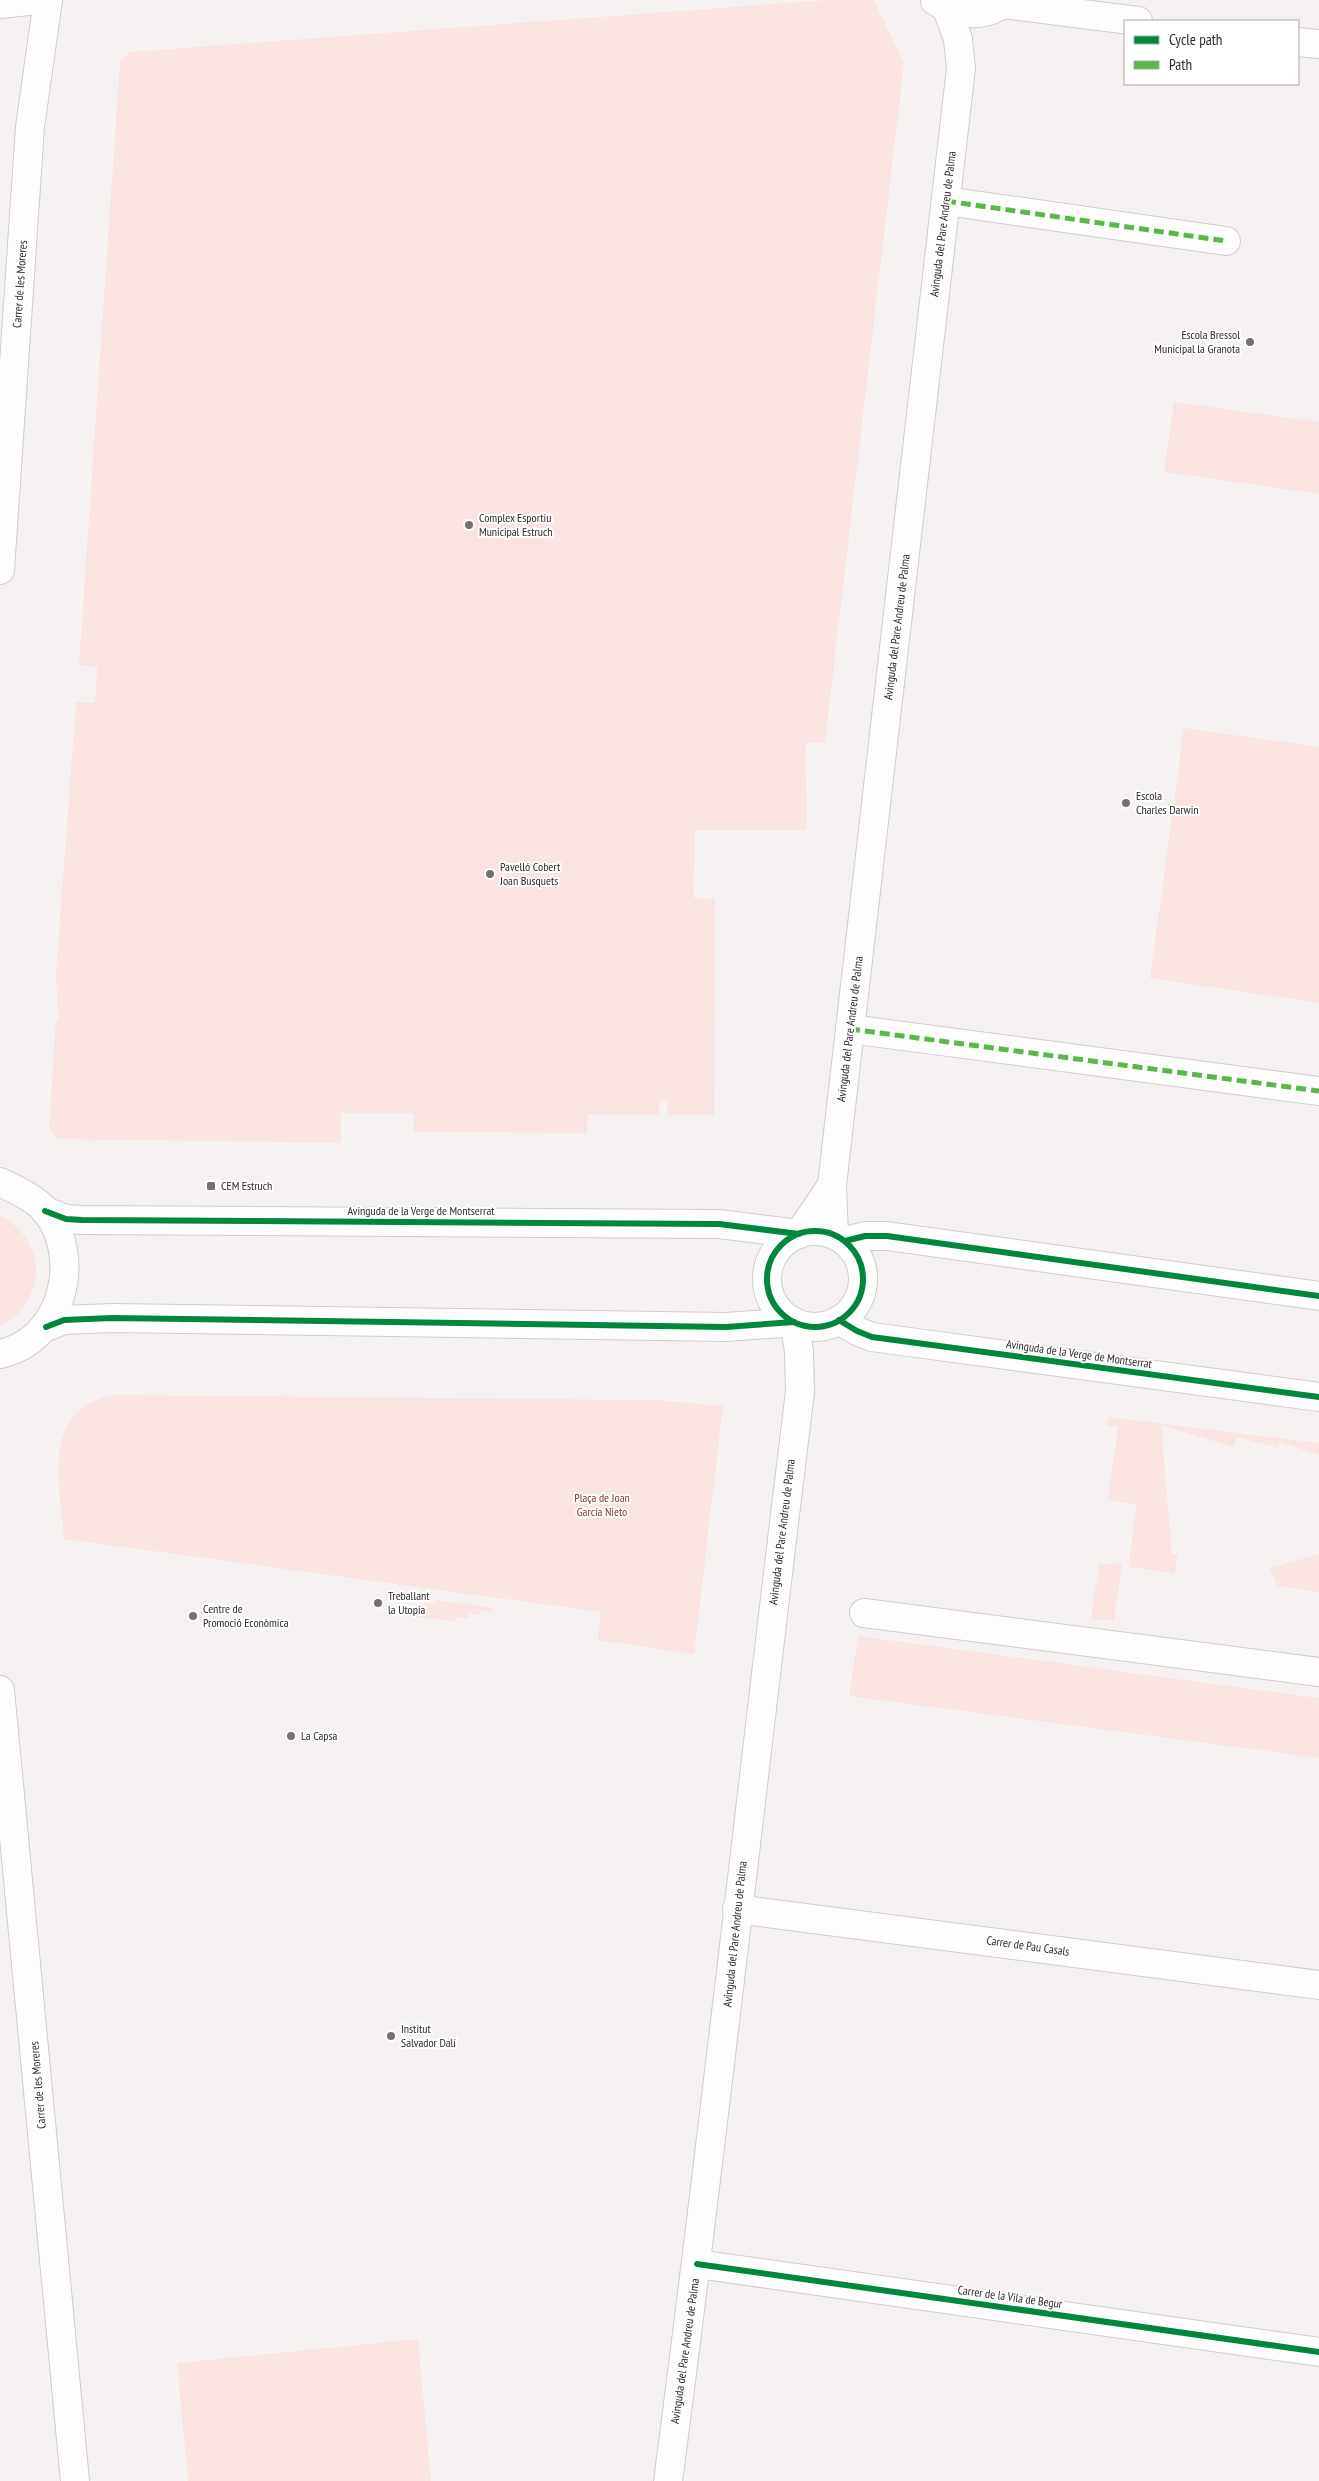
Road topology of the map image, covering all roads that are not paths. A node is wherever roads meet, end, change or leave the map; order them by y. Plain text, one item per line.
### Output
1 (38, 0) edge
2 (48, 0) edge
3 (0, 4) edge
4 (941, 4) edge
5 (999, 5) edge
6 (1129, 20) edge
7 (1299, 42) edge
8 (1319, 44) edge
9 (961, 68) junction
10 (946, 202) junction
11 (1226, 241) dead end
12 (0, 570) edge
13 (850, 1029) junction
14 (1319, 1091) edge
15 (0, 1182) edge
16 (832, 1185) junction
17 (45, 1211) junction
18 (799, 1234) junction
19 (839, 1238) junction
20 (1319, 1296) edge
21 (794, 1322) junction
22 (832, 1324) junction
23 (46, 1326) junction
24 (6, 1353) edge
25 (0, 1376) edge
26 (800, 1386) junction
27 (1319, 1397) edge
28 (864, 1613) dead end
29 (1319, 1672) edge
30 (0, 1690) edge
31 (737, 1909) junction
32 (1319, 1984) edge
33 (697, 2264) junction
34 (1319, 2352) edge
35 (75, 2481) edge
36 (668, 2481) edge

1 - 3 street
2 - 12 street, Carrer de les Moreres
4 - 5 street
4 - 9 street, Avinguda del Pare Andreu de Palma
5 - 6 street
5 - 9 street, Avinguda del Pare Andreu de Palma
7 - 8 street
9 - 10 street, Avinguda del Pare Andreu de Palma
10 - 11 street
10 - 13 street, Avinguda del Pare Andreu de Palma
13 - 14 street
13 - 16 street, Avinguda del Pare Andreu de Palma
15 - 17 street
16 - 18 street, Avinguda del Pare Andreu de Palma
16 - 19 street, Avinguda del Pare Andreu de Palma
17 - 18 street, Avinguda de la Verge de Montserrat
17 - 23 street
18 - 19 street
18 - 21 street
19 - 20 street
19 - 22 street
21 - 22 street
21 - 23 street
21 - 26 street, Avinguda del Pare Andreu de Palma
22 - 26 street, Avinguda del Pare Andreu de Palma
22 - 27 street, Avinguda de la Verge de Montserrat
23 - 24 street
24 - 25 street
26 - 31 street, Avinguda del Pare Andreu de Palma
28 - 29 street
30 - 35 street, Carrer de les Moreres
31 - 32 street, Carrer de Pau Casals
31 - 33 street, Avinguda del Pare Andreu de Palma
33 - 34 street, Carrer de la Vila de Begur
33 - 36 street, Avinguda del Pare Andreu de Palma

